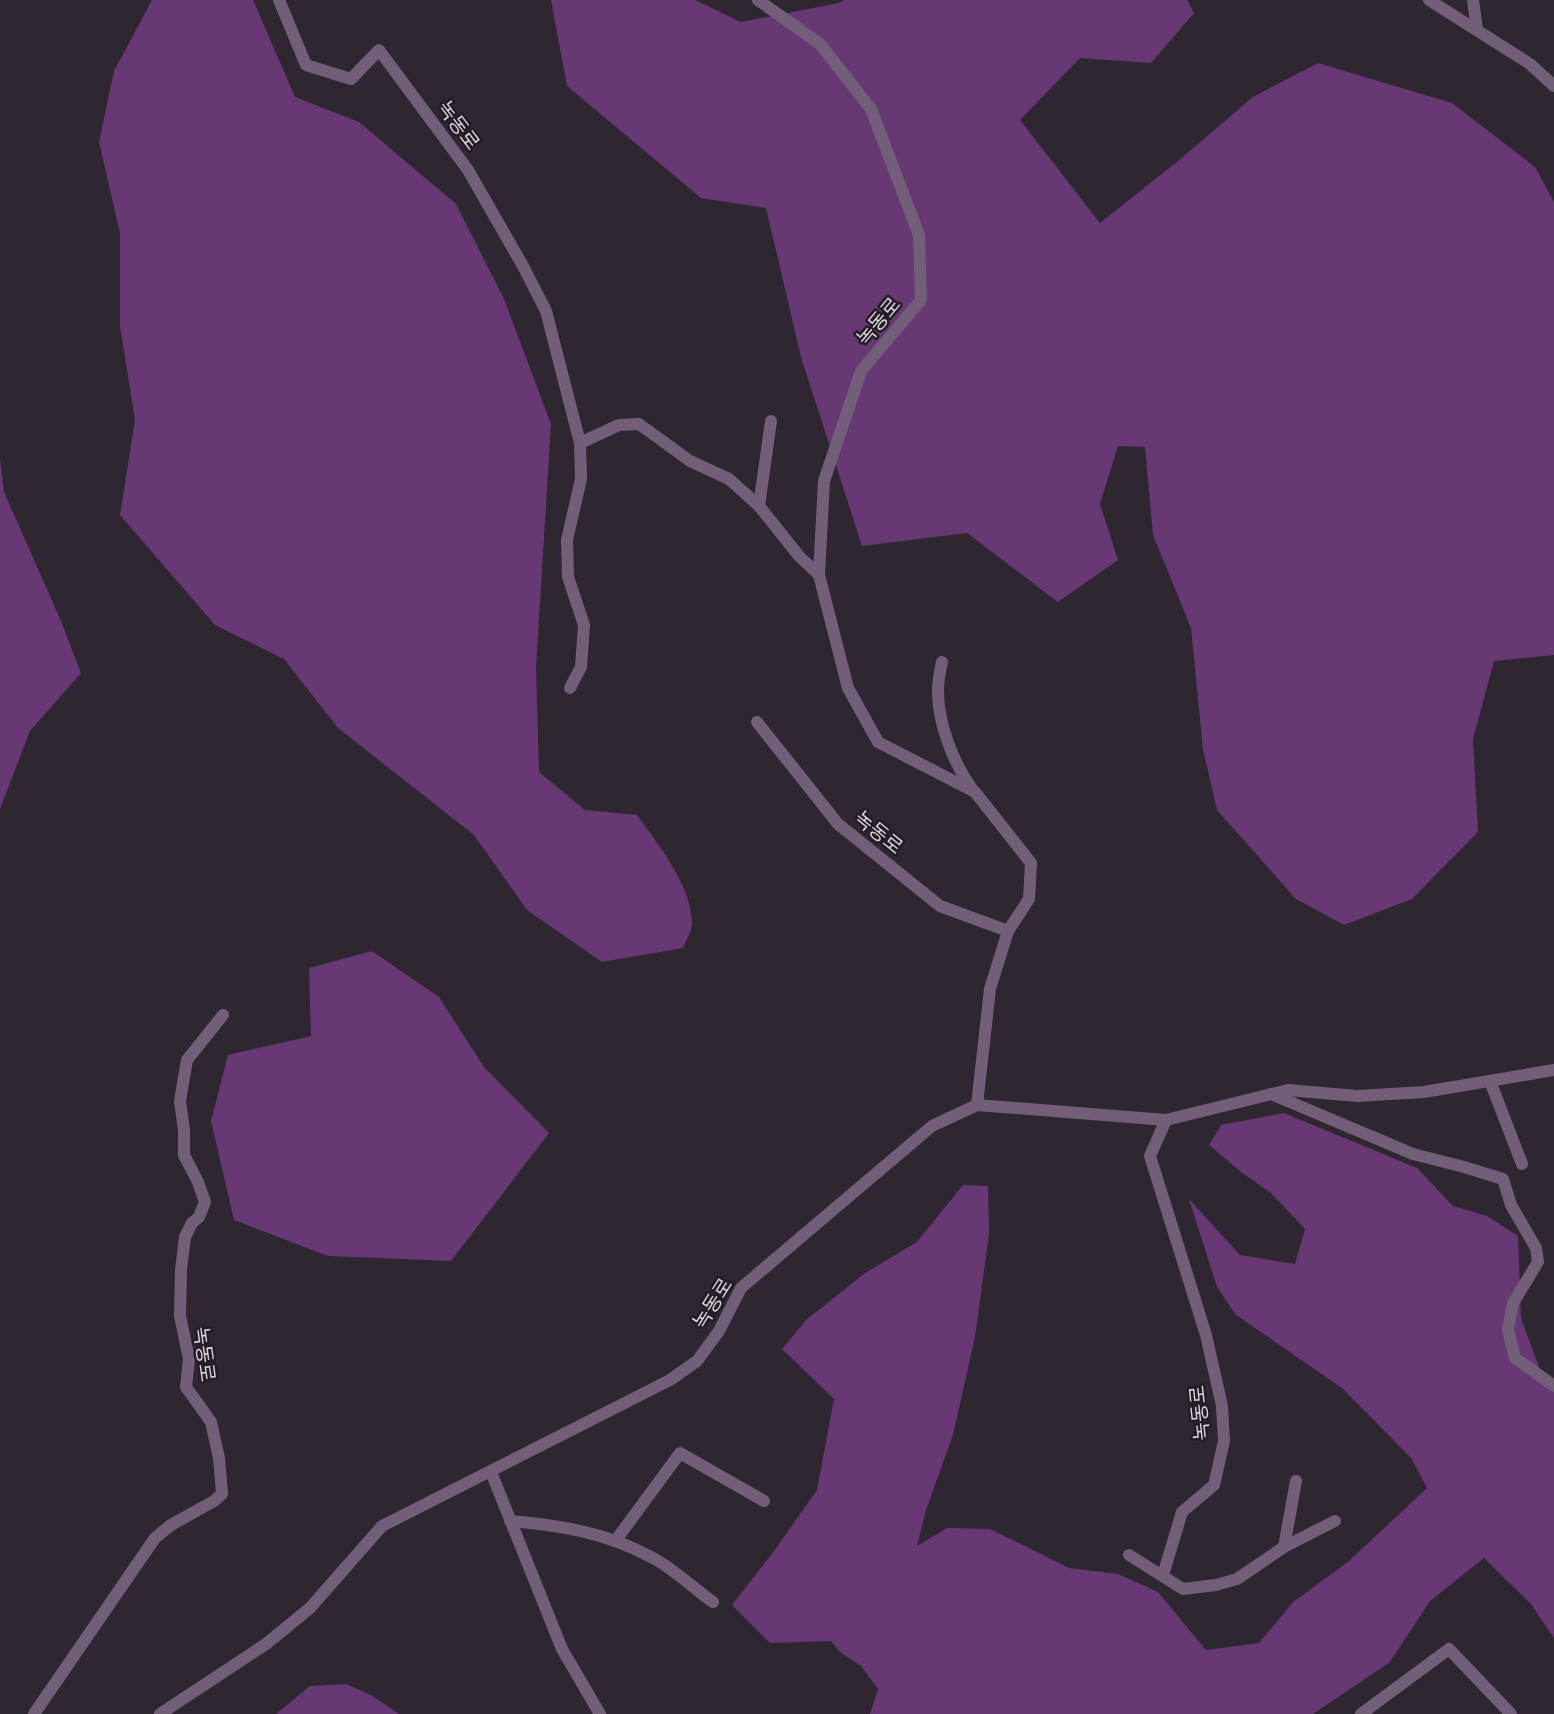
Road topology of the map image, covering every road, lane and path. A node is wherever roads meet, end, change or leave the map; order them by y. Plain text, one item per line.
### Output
1 (279, 0) edge
2 (758, 0) edge
3 (1429, 0) edge
4 (1473, 0) edge
5 (1477, 29) junction
6 (1554, 86) edge
7 (771, 421) dead end
8 (580, 443) junction
9 (759, 506) junction
10 (819, 575) junction
11 (942, 662) dead end
12 (570, 688) dead end
13 (757, 722) dead end
14 (975, 792) junction
15 (1008, 932) junction
16 (223, 1015) dead end
17 (1554, 1070) edge
18 (1490, 1081) junction
19 (1269, 1093) junction
20 (977, 1105) junction
21 (1166, 1120) junction
22 (1522, 1164) dead end
23 (1554, 1386) edge
24 (491, 1472) junction
25 (1296, 1481) dead end
26 (764, 1501) dead end
27 (510, 1521) junction
28 (1335, 1521) dead end
29 (616, 1540) junction
30 (1284, 1547) junction
31 (1129, 1555) dead end
32 (1162, 1575) junction
33 (713, 1602) dead end
34 (34, 1714) edge
35 (160, 1714) edge
36 (600, 1714) edge
37 (1361, 1714) edge
38 (1511, 1714) edge

1 - 8 street, 녹동로
2 - 10 street, 녹동로
3 - 5 street
4 - 5 street
5 - 6 street
7 - 9 street
8 - 9 street
8 - 12 street, 녹동로
9 - 10 street
10 - 14 street, 녹동로
11 - 14 street, 녹동로
13 - 15 street, 녹동로
14 - 15 street, 녹동로
15 - 20 street, 녹동로
16 - 34 street, 녹동로
17 - 18 street, 녹동로
18 - 19 street, 녹동로
18 - 22 street
19 - 21 street, 녹동로
19 - 23 street
20 - 21 street, 녹동로
20 - 24 street, 녹동로
21 - 32 street, 녹동로
24 - 27 street
24 - 35 street, 녹동로
25 - 30 street
26 - 29 street
27 - 29 street
27 - 36 street
28 - 30 street
29 - 33 street
30 - 32 street
31 - 32 street
37 - 38 street

